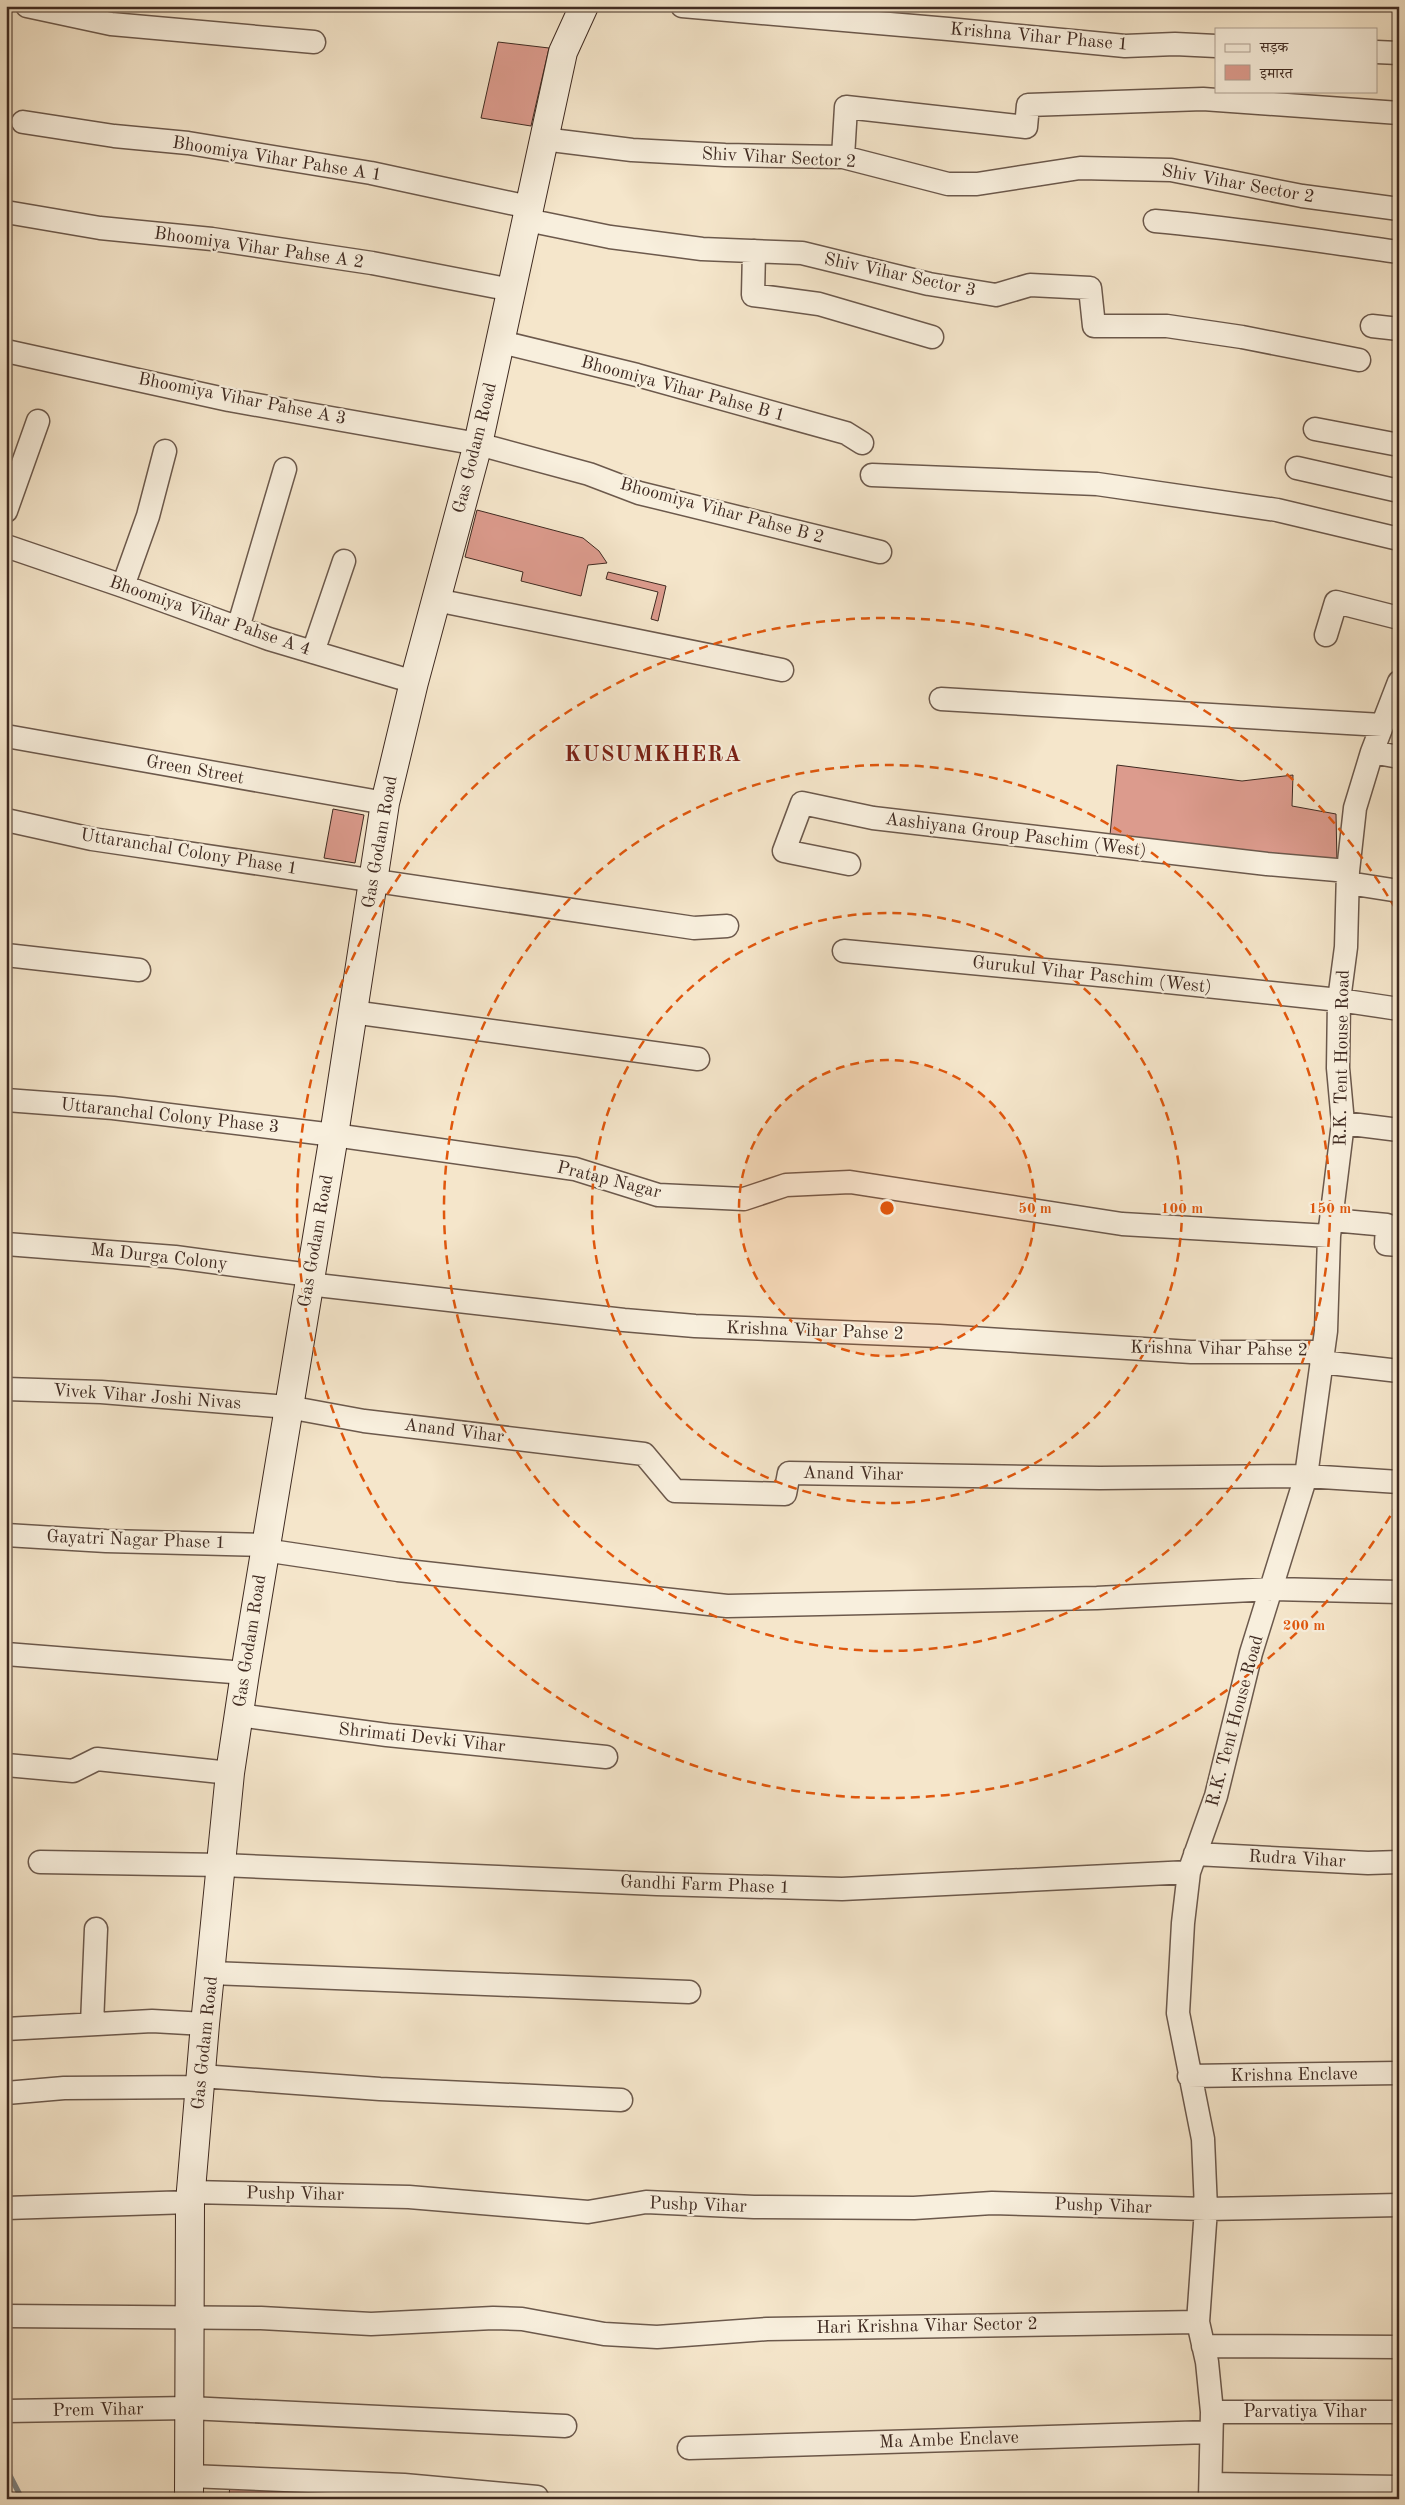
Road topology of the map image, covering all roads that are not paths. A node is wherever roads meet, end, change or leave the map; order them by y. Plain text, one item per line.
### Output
1 (26, 6) edge
2 (584, 6) edge
3 (682, 6) edge
4 (314, 42) dead end
5 (1215, 46) edge
6 (1378, 52) edge
7 (1399, 53) edge
8 (1399, 113) edge
9 (23, 122) dead end
10 (543, 139) junction
11 (844, 157) junction
12 (1399, 209) edge
13 (6, 212) edge
14 (528, 214) junction
15 (1155, 221) dead end
16 (754, 251) junction
17 (1399, 252) edge
18 (512, 290) junction
19 (1372, 326) dead end
20 (1399, 329) edge
21 (932, 337) dead end
22 (502, 342) junction
23 (6, 351) edge
24 (1359, 360) dead end
25 (38, 421) dead end
26 (1315, 429) dead end
27 (862, 443) dead end
28 (478, 444) junction
29 (1399, 445) edge
30 (165, 451) dead end
31 (1297, 468) dead end
32 (285, 469) dead end
33 (872, 475) dead end
34 (1399, 491) edge
35 (6, 511) edge
36 (1399, 539) edge
37 (6, 546) edge
38 (880, 552) dead end
39 (344, 561) dead end
40 (123, 586) junction
41 (436, 600) junction
42 (1399, 618) edge
43 (238, 628) junction
44 (1326, 635) dead end
45 (313, 652) junction
46 (782, 670) dead end
47 (414, 682) junction
48 (1399, 682) edge
49 (941, 699) dead end
50 (1382, 725) junction
51 (6, 736) edge
52 (1372, 752) junction
53 (1399, 757) edge
54 (385, 803) junction
55 (6, 820) edge
56 (849, 864) dead end
57 (1348, 877) junction
58 (372, 880) junction
59 (1399, 891) edge
60 (727, 926) dead end
61 (844, 951) dead end
62 (6, 955) edge
63 (138, 970) dead end
64 (1339, 1000) junction
65 (1399, 1009) edge
66 (352, 1012) junction
67 (698, 1059) dead end
68 (6, 1100) edge
69 (1343, 1123) junction
70 (1399, 1130) edge
71 (334, 1135) junction
72 (1330, 1228) junction
73 (6, 1244) edge
74 (1399, 1245) edge
75 (309, 1280) junction
76 (1322, 1357) junction
77 (1399, 1371) edge
78 (6, 1389) edge
79 (288, 1407) junction
80 (1306, 1476) junction
81 (1399, 1482) edge
82 (6, 1535) edge
83 (265, 1547) junction
84 (1273, 1589) junction
85 (1399, 1592) edge
86 (6, 1654) edge
87 (245, 1673) junction
88 (238, 1715) junction
89 (606, 1757) dead end
90 (6, 1765) edge
91 (230, 1772) junction
92 (40, 1862) dead end
93 (1399, 1862) edge
94 (1192, 1863) junction
95 (222, 1865) junction
96 (96, 1929) dead end
97 (211, 1973) junction
98 (689, 1992) dead end
99 (92, 2024) junction
100 (205, 2024) junction
101 (6, 2029) edge
102 (1399, 2073) edge
103 (1189, 2076) junction
104 (200, 2082) junction
105 (6, 2093) edge
106 (622, 2100) dead end
107 (191, 2197) junction
108 (1399, 2205) edge
109 (6, 2208) edge
110 (1206, 2210) junction
111 (6, 2316) edge
112 (189, 2316) junction
113 (1198, 2322) junction
114 (1203, 2346) junction
115 (1399, 2347) edge
116 (190, 2408) junction
117 (6, 2411) edge
118 (1399, 2412) edge
119 (1211, 2422) junction
120 (565, 2426) dead end
121 (689, 2448) dead end
122 (190, 2487) edge
123 (1399, 2487) edge
124 (1210, 2491) edge
125 (537, 2497) dead end

1 - 4 street
2 - 10 main road, Gas Godam Road
3 - 5 street, Krishna Vihar Phase 1
6 - 7 street
8 - 11 street
9 - 14 street, Bhoomiya Vihar Pahse A 1
10 - 11 street, Shiv Vihar Sector 2
10 - 14 main road, Gas Godam Road
11 - 12 street, Shiv Vihar Sector 2
13 - 18 street, Bhoomiya Vihar Pahse A 2
14 - 16 street, Shiv Vihar Sector 3
14 - 18 main road, Gas Godam Road
15 - 17 street
16 - 21 street
16 - 24 street, Shiv Vihar Sector 3
18 - 22 main road, Gas Godam Road
19 - 20 street
22 - 27 street, Bhoomiya Vihar Pahse B 1
22 - 28 main road, Gas Godam Road
23 - 28 street, Bhoomiya Vihar Pahse A 3
25 - 35 street
26 - 29 street
28 - 38 street, Bhoomiya Vihar Pahse B 2
28 - 41 main road, Gas Godam Road
30 - 40 street
31 - 34 street
32 - 43 street
33 - 36 street
37 - 40 street, Bhoomiya Vihar Pahse A 4
39 - 45 street
40 - 43 street, Bhoomiya Vihar Pahse A 4
41 - 46 street
41 - 47 main road, Gas Godam Road
42 - 44 street
43 - 45 street, Bhoomiya Vihar Pahse A 4
45 - 47 street, Bhoomiya Vihar Pahse A 4
47 - 54 main road, Gas Godam Road
48 - 50 street, R.K. Tent House Road
49 - 50 street
50 - 52 street, R.K. Tent House Road
51 - 54 street, Green Street
52 - 53 street
52 - 57 street, R.K. Tent House Road
54 - 58 main road, Gas Godam Road
55 - 58 street, Uttaranchal Colony Phase 1
56 - 57 street, Aashiyana Group Paschim (West)
57 - 59 street
57 - 64 street, R.K. Tent House Road
58 - 60 street, Uttaranchal Colony Phase 1
58 - 66 main road, Gas Godam Road
61 - 64 street, Gurukul Vihar Paschim (West)
62 - 63 street
64 - 65 street, Gurukul Vihar Paschim (West)
64 - 69 street, R.K. Tent House Road
66 - 67 street
66 - 71 main road, Gas Godam Road
68 - 71 street, Uttaranchal Colony Phase 3
69 - 70 street
69 - 72 street, R.K. Tent House Road
71 - 72 street, Pratap Nagar
71 - 75 main road, Gas Godam Road
72 - 74 street, Pratap Nagar
72 - 76 street, R.K. Tent House Road
73 - 75 street, Ma Durga Colony
75 - 76 street, Krishna Vihar Pahse 2
75 - 79 main road, Gas Godam Road
76 - 77 street, Krishna Vihar Pahse 2
76 - 80 street, R.K. Tent House Road
78 - 79 street, Vivek Vihar Joshi Nivas
79 - 80 street, Anand Vihar
79 - 83 main road, Gas Godam Road
80 - 81 street
80 - 84 street, R.K. Tent House Road
82 - 83 street, Gayatri Nagar Phase 1
83 - 84 street, Gayatri Nagar Phase 1
83 - 87 main road, Gas Godam Road
84 - 85 street, Gayatri Nagar Phase 1
84 - 94 street, R.K. Tent House Road
86 - 87 street
87 - 88 main road, Gas Godam Road
88 - 89 street, Shrimati Devki Vihar
88 - 91 main road, Gas Godam Road
90 - 91 street
91 - 95 main road, Gas Godam Road
92 - 95 street, Gandhi Farm Phase 1
93 - 94 street, Rudra Vihar
94 - 95 street, Gandhi Farm Phase 1
94 - 103 street, R.K. Tent House Road
95 - 97 main road, Gas Godam Road
96 - 99 street
97 - 98 street
97 - 100 main road, Gas Godam Road
99 - 100 street
99 - 101 street
100 - 104 main road, Gas Godam Road
102 - 103 street, Krishna Enclave
103 - 110 street, R.K. Tent House Road
104 - 105 street
104 - 106 street
104 - 107 main road, Gas Godam Road
107 - 109 street, Pushp Vihar
107 - 110 street, Pushp Vihar
107 - 112 main road, Gas Godam Road
108 - 110 street, Pushp Vihar
110 - 113 street, R.K. Tent House Road
111 - 112 street, Hari Krishna Vihar Sector 2
112 - 113 street, Hari Krishna Vihar Sector 2
112 - 116 main road, Gas Godam Road
113 - 114 street, R.K. Tent House Road
114 - 115 street
114 - 119 street, R.K. Tent House Road
116 - 117 street, Prem Vihar
116 - 120 street, Prem Vihar
116 - 122 main road, Gas Godam Road
118 - 119 street, Parvatiya Vihar
119 - 121 street, Ma Ambe Enclave
119 - 124 street, R.K. Tent House Road
122 - 125 street
123 - 124 street

